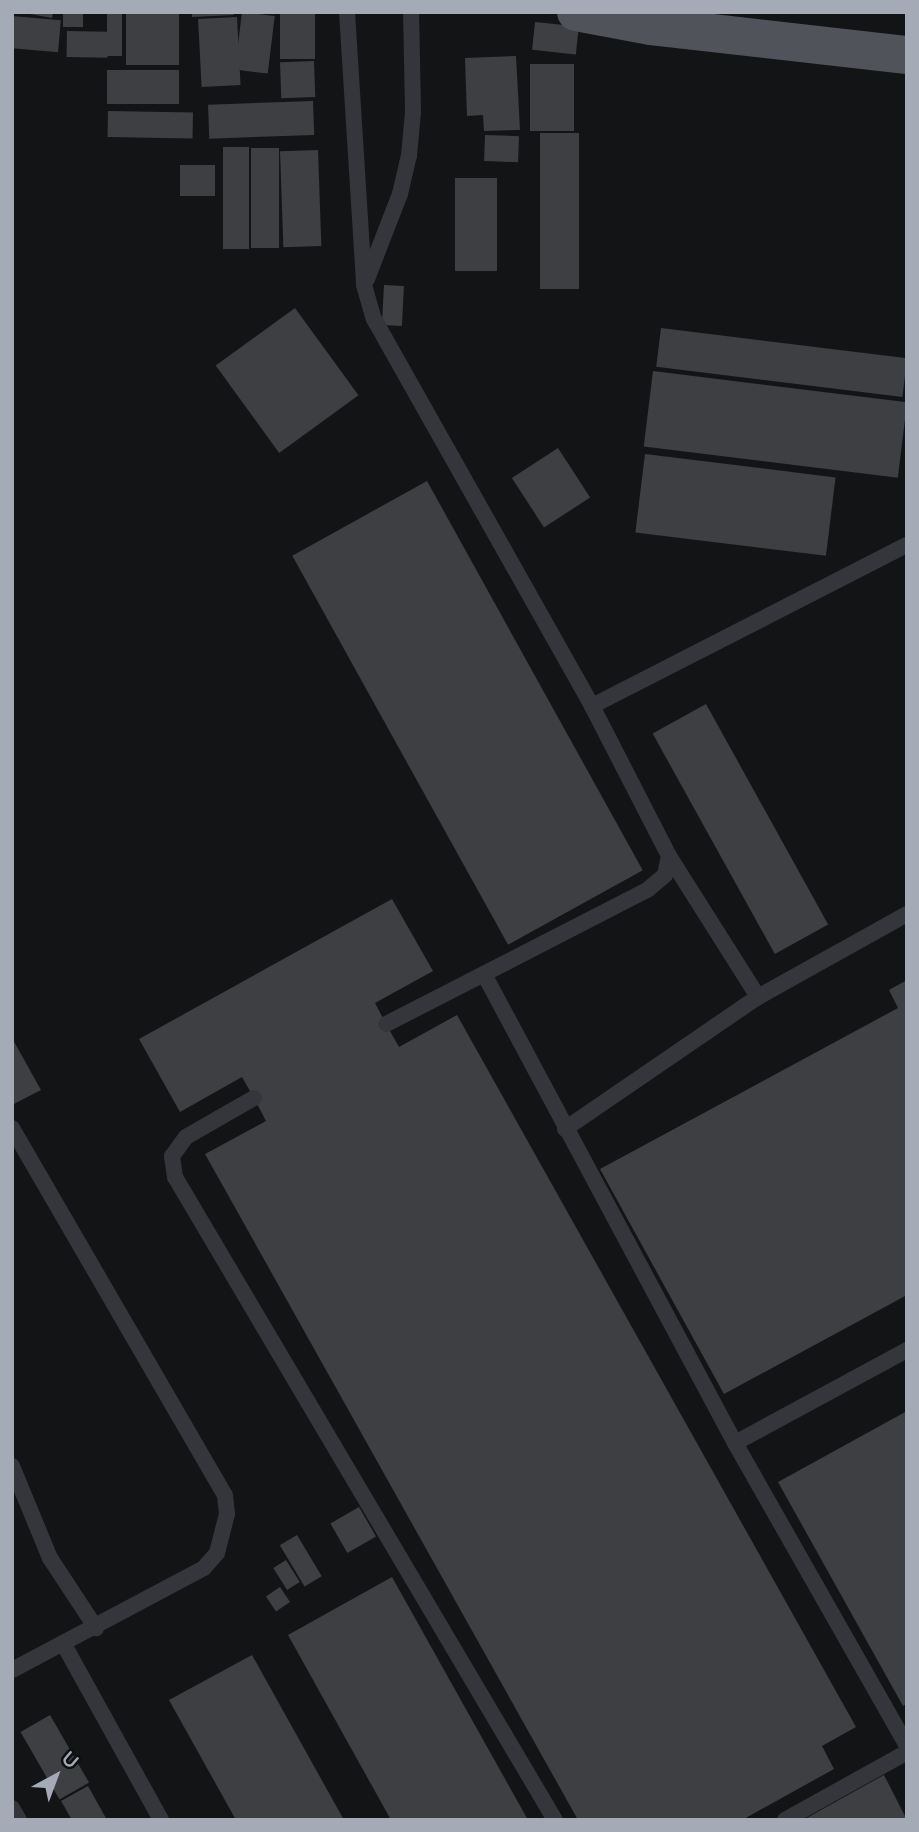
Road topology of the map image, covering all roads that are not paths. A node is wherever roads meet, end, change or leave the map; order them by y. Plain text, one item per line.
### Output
1 (347, 12) edge
2 (411, 12) edge
3 (576, 12) edge
4 (907, 55) edge
5 (365, 285) junction
6 (907, 545) edge
7 (592, 706) junction
8 (669, 856) junction
9 (907, 914) edge
10 (484, 974) junction
11 (758, 997) junction
12 (386, 1024) dead end
13 (254, 1098) dead end
14 (12, 1128) edge
15 (565, 1129) junction
16 (907, 1350) edge
17 (735, 1443) junction
18 (12, 1466) edge
19 (96, 1628) junction
20 (63, 1643) junction
21 (12, 1670) edge
22 (907, 1746) edge
23 (907, 1752) edge
24 (12, 1808) edge
25 (19, 1820) edge
26 (161, 1820) edge
27 (555, 1820) edge
28 (785, 1820) edge

1 - 5 lane
2 - 5 lane
3 - 4 main road
5 - 7 lane
6 - 7 lane
7 - 8 lane
8 - 10 lane
8 - 11 lane
9 - 11 lane
10 - 12 lane
10 - 15 lane
11 - 15 lane
13 - 27 lane
14 - 19 lane
15 - 17 lane
16 - 17 lane
17 - 22 lane
18 - 19 lane
19 - 20 lane
20 - 21 lane
20 - 26 lane
23 - 28 lane
24 - 25 lane

